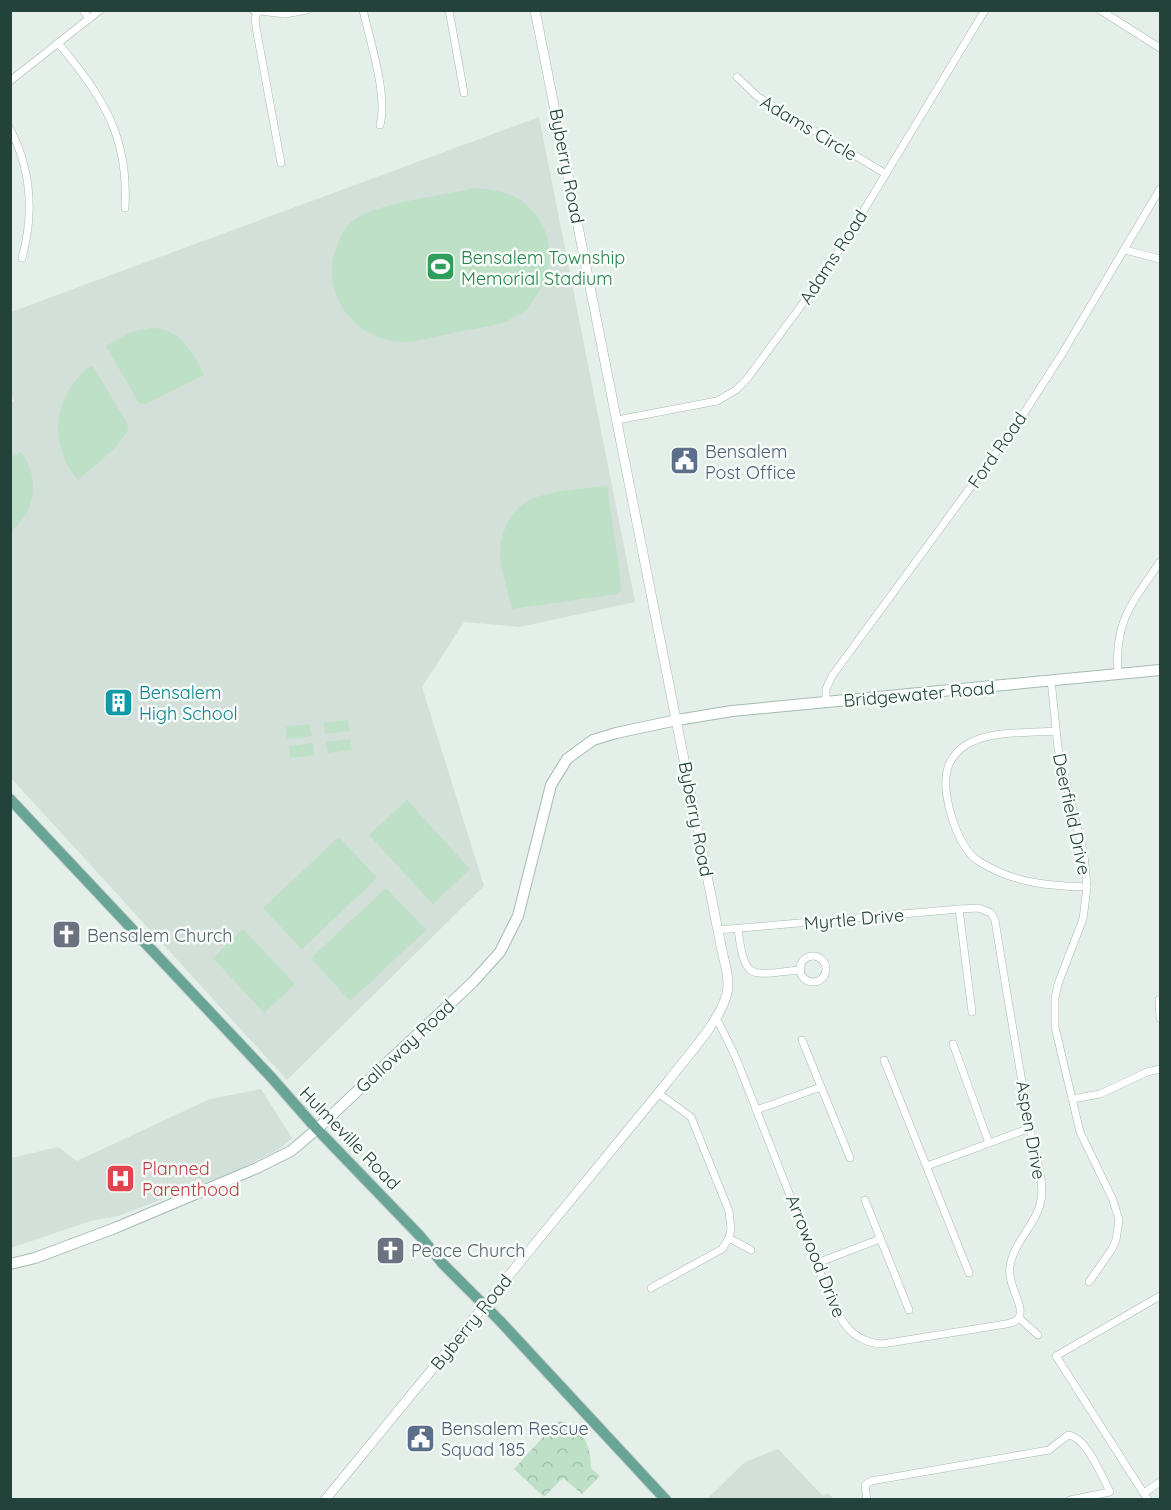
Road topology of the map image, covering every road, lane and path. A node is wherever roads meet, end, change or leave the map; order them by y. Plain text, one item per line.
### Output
1 (83, 10) edge
2 (100, 10) edge
3 (307, 10) edge
4 (363, 10) edge
5 (449, 10) edge
6 (535, 10) edge
7 (985, 10) edge
8 (1100, 10) edge
9 (255, 11) edge
10 (89, 19) junction
11 (58, 44) junction
12 (1161, 48) edge
13 (737, 77) dead end
14 (10, 81) edge
15 (464, 93) dead end
16 (380, 125) dead end
17 (10, 129) edge
18 (281, 163) dead end
19 (886, 174) junction
20 (1161, 189) edge
21 (124, 208) dead end
22 (1125, 250) junction
23 (22, 258) dead end
24 (1161, 259) edge
25 (617, 420) junction
26 (1161, 562) edge
27 (1161, 670) edge
28 (1118, 674) junction
29 (1051, 680) junction
30 (826, 702) junction
31 (677, 720) junction
32 (1056, 731) junction
33 (10, 799) edge
34 (1087, 887) junction
35 (959, 909) junction
36 (989, 911) joint
37 (718, 930) junction
38 (738, 931) junction
39 (801, 970) dead end
40 (1159, 1000) edge
41 (972, 1011) dead end
42 (715, 1018) junction
43 (1161, 1018) edge
44 (802, 1040) dead end
45 (952, 1044) dead end
46 (884, 1060) dead end
47 (1161, 1069) edge
48 (821, 1087) junction
49 (658, 1093) junction
50 (1072, 1099) junction
51 (756, 1110) junction
52 (1030, 1128) junction
53 (317, 1129) junction
54 (989, 1143) junction
55 (850, 1158) dead end
56 (927, 1166) junction
57 (864, 1200) dead end
58 (729, 1238) junction
59 (880, 1239) junction
60 (751, 1250) dead end
61 (817, 1263) junction
62 (10, 1264) edge
63 (969, 1274) dead end
64 (1089, 1282) dead end
65 (651, 1288) dead end
66 (1161, 1296) edge
67 (484, 1306) junction
68 (909, 1310) dead end
69 (1019, 1318) junction
70 (1038, 1335) dead end
71 (1161, 1482) edge
72 (1146, 1496) edge
73 (325, 1500) edge
74 (666, 1500) edge
75 (867, 1500) edge
76 (1070, 1500) edge

1 - 10 street
2 - 10 street
3 - 9 street
4 - 16 street
5 - 15 street
6 - 25 street, Byberry Road
7 - 19 street, Adams Road
8 - 12 street
9 - 18 street
10 - 11 street
11 - 14 street
11 - 21 street
13 - 19 street, Adams Circle
17 - 23 street
19 - 25 street, Adams Road
20 - 22 street, Ford Road
22 - 24 street
22 - 30 street, Ford Road
25 - 31 street, Byberry Road
26 - 28 street
27 - 28 main road, Bridgewater Road
28 - 29 main road, Bridgewater Road
29 - 30 main road, Bridgewater Road
29 - 32 street, Deerfield Drive
30 - 31 main road, Bridgewater Road
31 - 37 street, Byberry Road
31 - 53 main road, Galloway Road
32 - 34 street, Deerfield Drive
32 - 34 street
33 - 53 main road, Hulmeville Road
34 - 50 street, Deerfield Drive
35 - 36 street, Myrtle Drive
35 - 38 street, Myrtle Drive
35 - 41 street
36 - 52 street, Aspen Drive
37 - 38 street, Myrtle Drive
37 - 42 street, Byberry Road
38 - 39 street
40 - 43 street
42 - 49 street, Byberry Road
42 - 51 street, Arrowood Drive
44 - 48 street
45 - 54 street
46 - 56 street
47 - 50 street
48 - 51 street
48 - 55 street
49 - 58 street
49 - 67 street, Byberry Road
50 - 64 street, Deerfield Drive
51 - 61 street, Arrowood Drive
52 - 54 street
52 - 69 street, Aspen Drive
53 - 62 main road, Galloway Road
53 - 67 main road, Hulmeville Road
54 - 56 street
56 - 63 street
57 - 59 street
58 - 60 street
58 - 65 street
59 - 61 street
59 - 68 street
61 - 69 street, Arrowood Drive
66 - 72 street
67 - 73 street, Byberry Road
67 - 74 main road, Hulmeville Road
69 - 70 street
71 - 72 street
75 - 76 street

